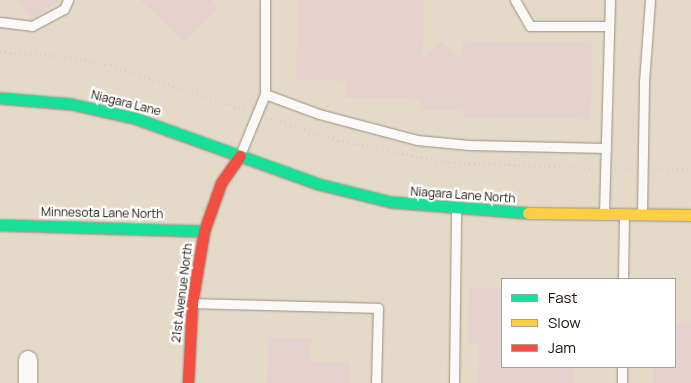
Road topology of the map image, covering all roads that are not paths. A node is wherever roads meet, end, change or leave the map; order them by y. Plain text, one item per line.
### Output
1 (68, 0) edge
2 (265, 0) edge
3 (515, 0) edge
4 (610, 0) edge
5 (650, 0) edge
6 (0, 22) edge
7 (609, 26) junction
8 (265, 94) junction
9 (0, 98) edge
10 (606, 148) junction
11 (240, 156) junction
12 (456, 210) junction
13 (604, 214) junction
14 (624, 214) junction
15 (642, 214) junction
16 (691, 215) edge
17 (0, 225) edge
18 (204, 231) junction
19 (623, 278) edge
20 (192, 303) junction
21 (28, 360) dead end
22 (622, 368) edge
23 (28, 383) edge
24 (188, 383) edge
25 (376, 383) edge
26 (454, 383) edge
27 (622, 383) edge

1 - 6 lane
2 - 8 lane
3 - 7 lane
4 - 7 lane
5 - 15 lane
7 - 10 lane
8 - 10 lane
8 - 11 lane
9 - 11 street, Niagara Lane
10 - 13 lane
11 - 12 street, Niagara Lane North
11 - 18 street, 21st Avenue North
12 - 13 street, Niagara Lane North
12 - 26 lane
13 - 14 street, Niagara Lane North
14 - 15 street, Niagara Lane North
14 - 19 lane
15 - 16 street, Niagara Lane North
17 - 18 street, Minnesota Lane North
18 - 20 street, 21st Avenue North
20 - 24 street, 21st Avenue North
20 - 25 lane
21 - 23 street
22 - 27 lane

